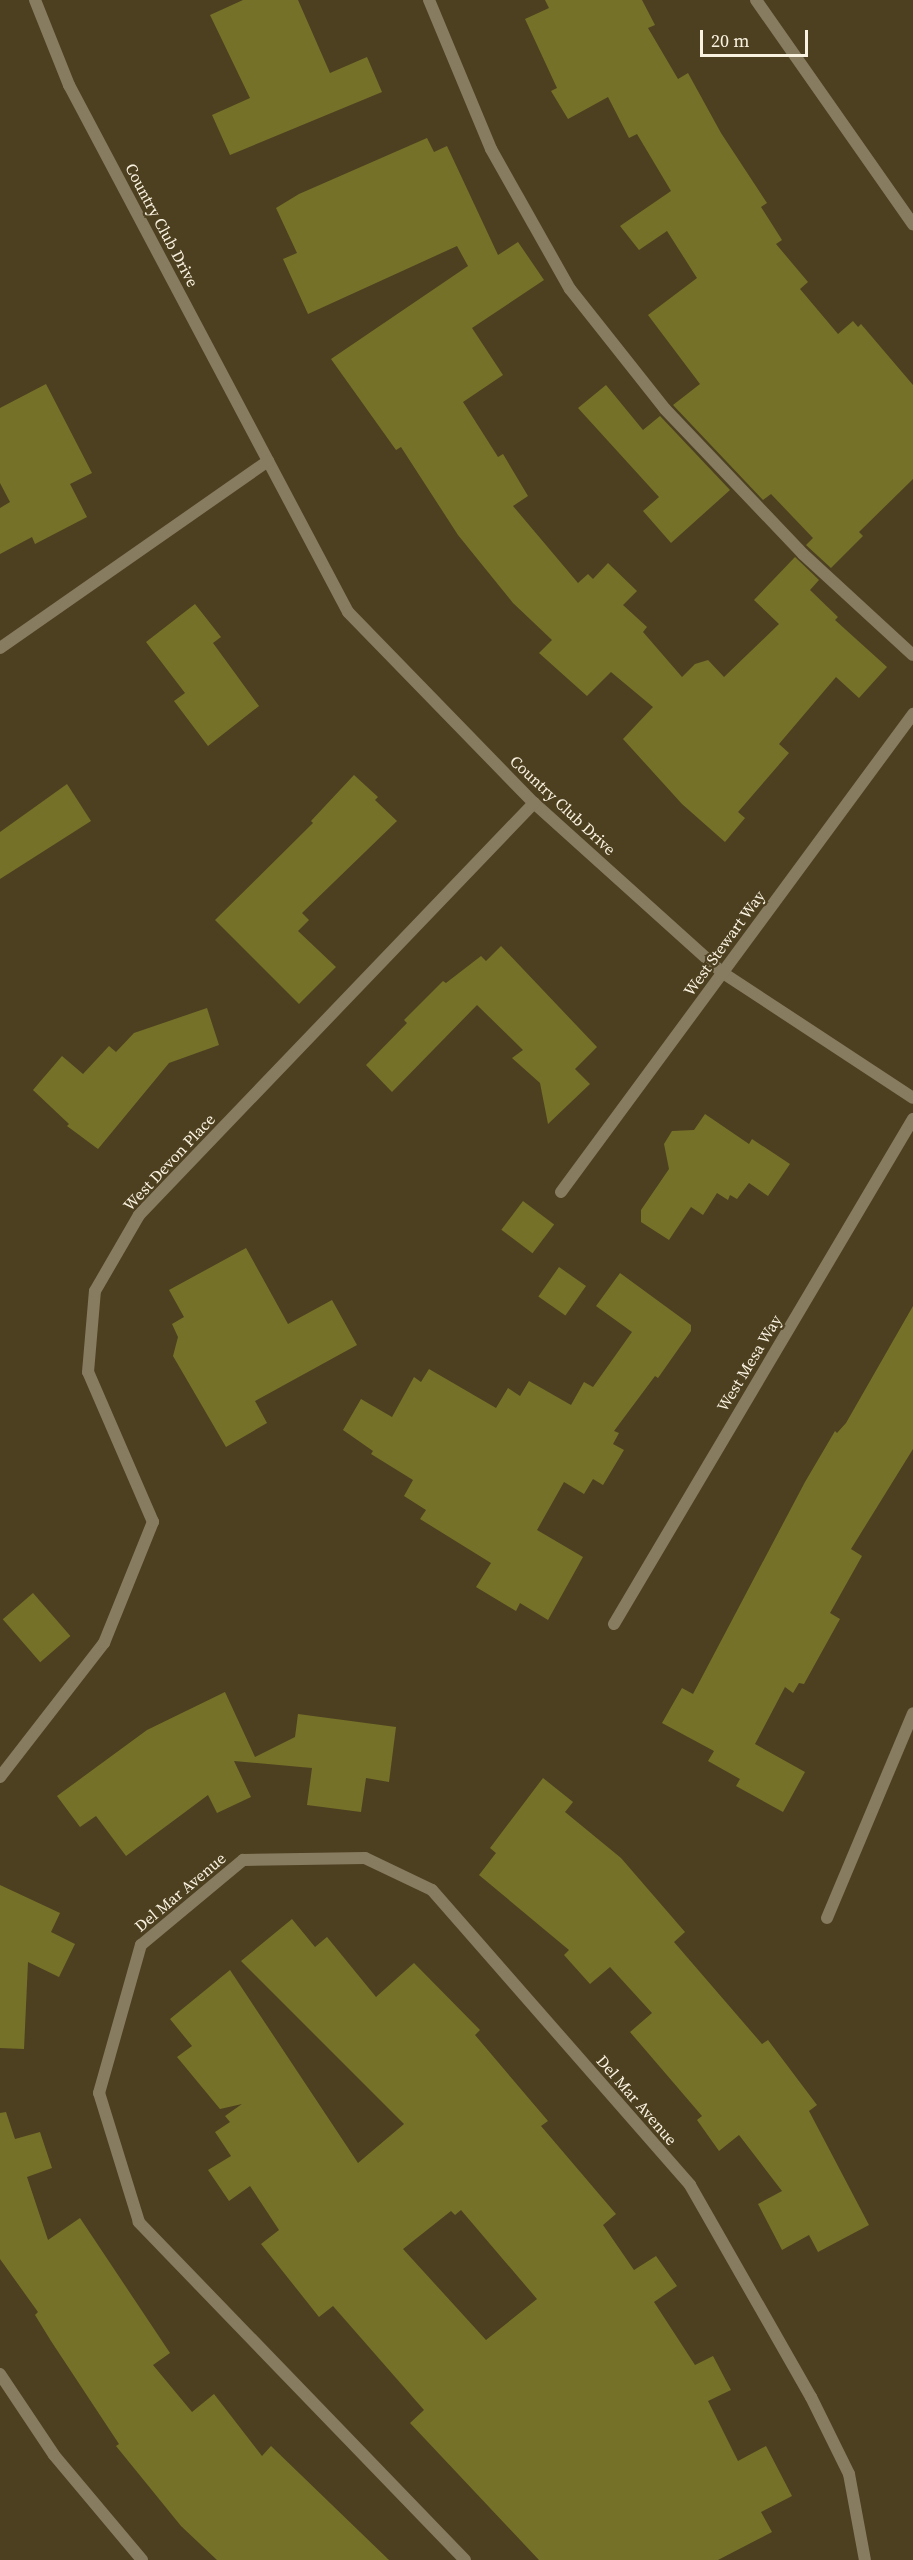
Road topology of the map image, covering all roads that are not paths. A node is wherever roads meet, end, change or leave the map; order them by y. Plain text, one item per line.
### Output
1 (35, 0) edge
2 (429, 0) edge
3 (756, 0) edge
4 (913, 224) edge
5 (268, 461) junction
6 (0, 648) edge
7 (913, 656) edge
8 (913, 714) edge
9 (534, 803) junction
10 (723, 973) junction
11 (913, 1098) edge
12 (913, 1119) edge
13 (561, 1192) dead end
14 (614, 1624) dead end
15 (913, 1713) edge
16 (0, 1776) edge
17 (827, 1918) dead end
18 (0, 2374) edge
19 (142, 2560) edge
20 (465, 2560) edge
21 (865, 2560) edge

1 - 5 street, Country Club Drive
2 - 7 street
3 - 4 street
5 - 6 street
5 - 9 street, Country Club Drive
8 - 10 street, West Stewart Way
9 - 10 street, Country Club Drive
9 - 16 street, West Devon Place
10 - 11 street, Country Club Drive
10 - 13 street, West Stewart Way
12 - 14 street, West Mesa Way
15 - 17 street
18 - 19 street
20 - 21 street, Del Mar Avenue

